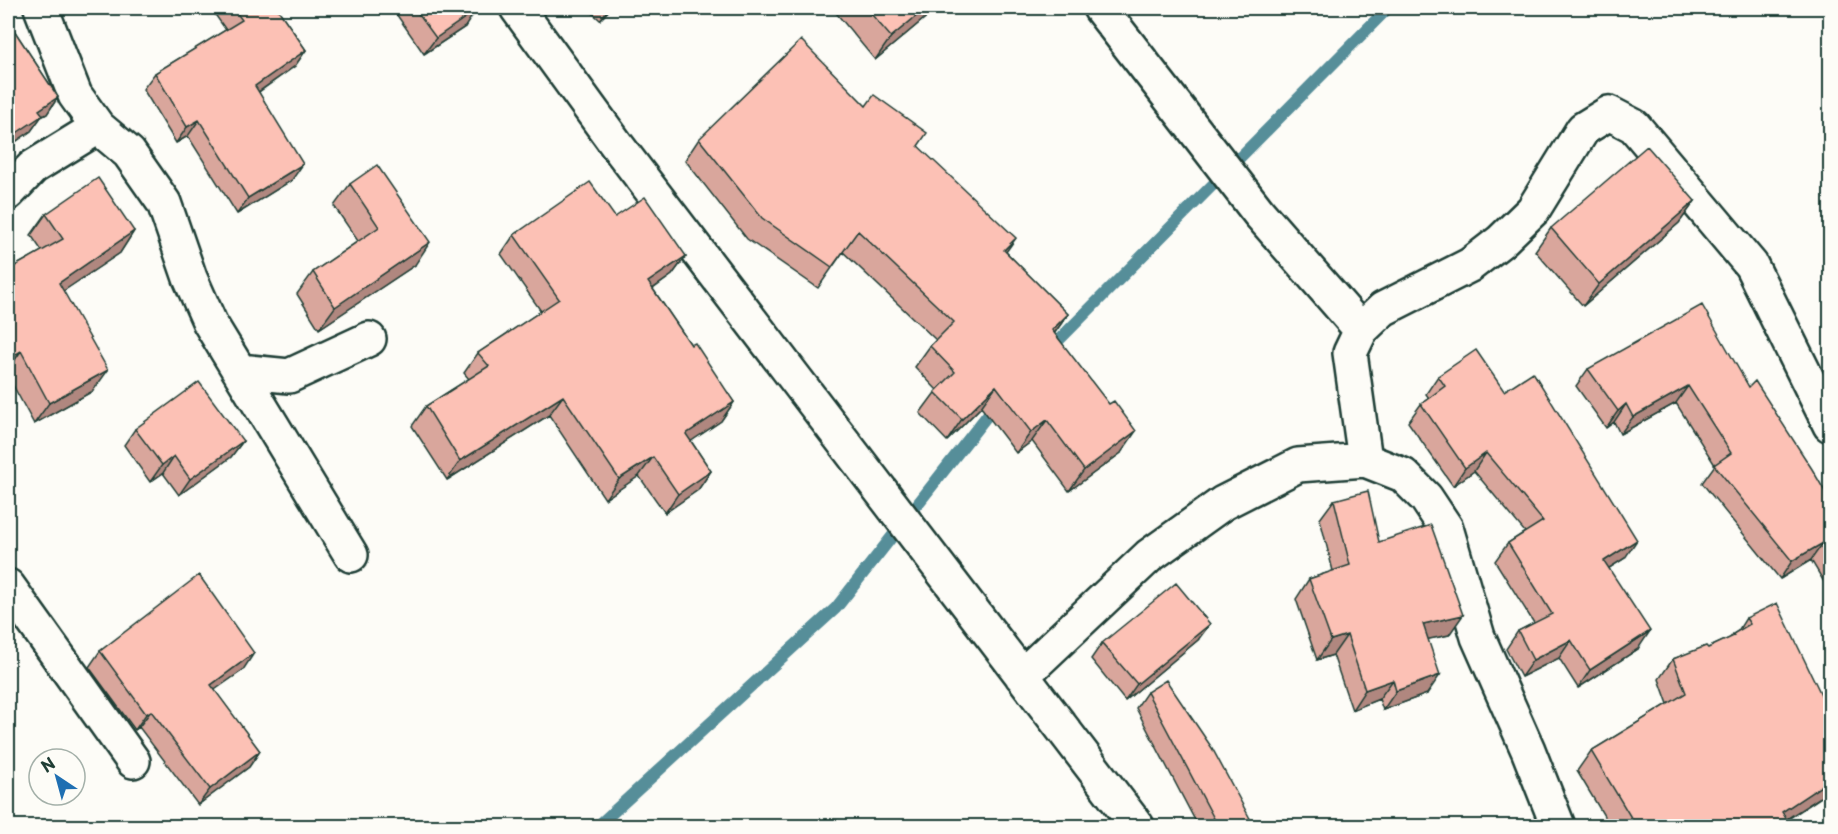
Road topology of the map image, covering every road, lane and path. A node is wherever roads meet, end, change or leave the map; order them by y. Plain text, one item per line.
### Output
1 (41, 8) edge
2 (517, 8) edge
3 (1100, 8) edge
4 (98, 127) junction
5 (8, 193) edge
6 (1361, 330) junction
7 (369, 339) dead end
8 (240, 371) junction
9 (1830, 425) edge
10 (1365, 460) junction
11 (351, 555) dead end
12 (8, 586) edge
13 (1022, 676) junction
14 (133, 761) dead end
15 (1137, 826) edge
16 (1558, 826) edge

1 - 4 street
2 - 13 street
3 - 6 street
4 - 5 street
4 - 8 street
6 - 9 street
6 - 10 street
7 - 8 street
8 - 11 street
10 - 13 street
10 - 16 street
12 - 14 street
13 - 15 street

